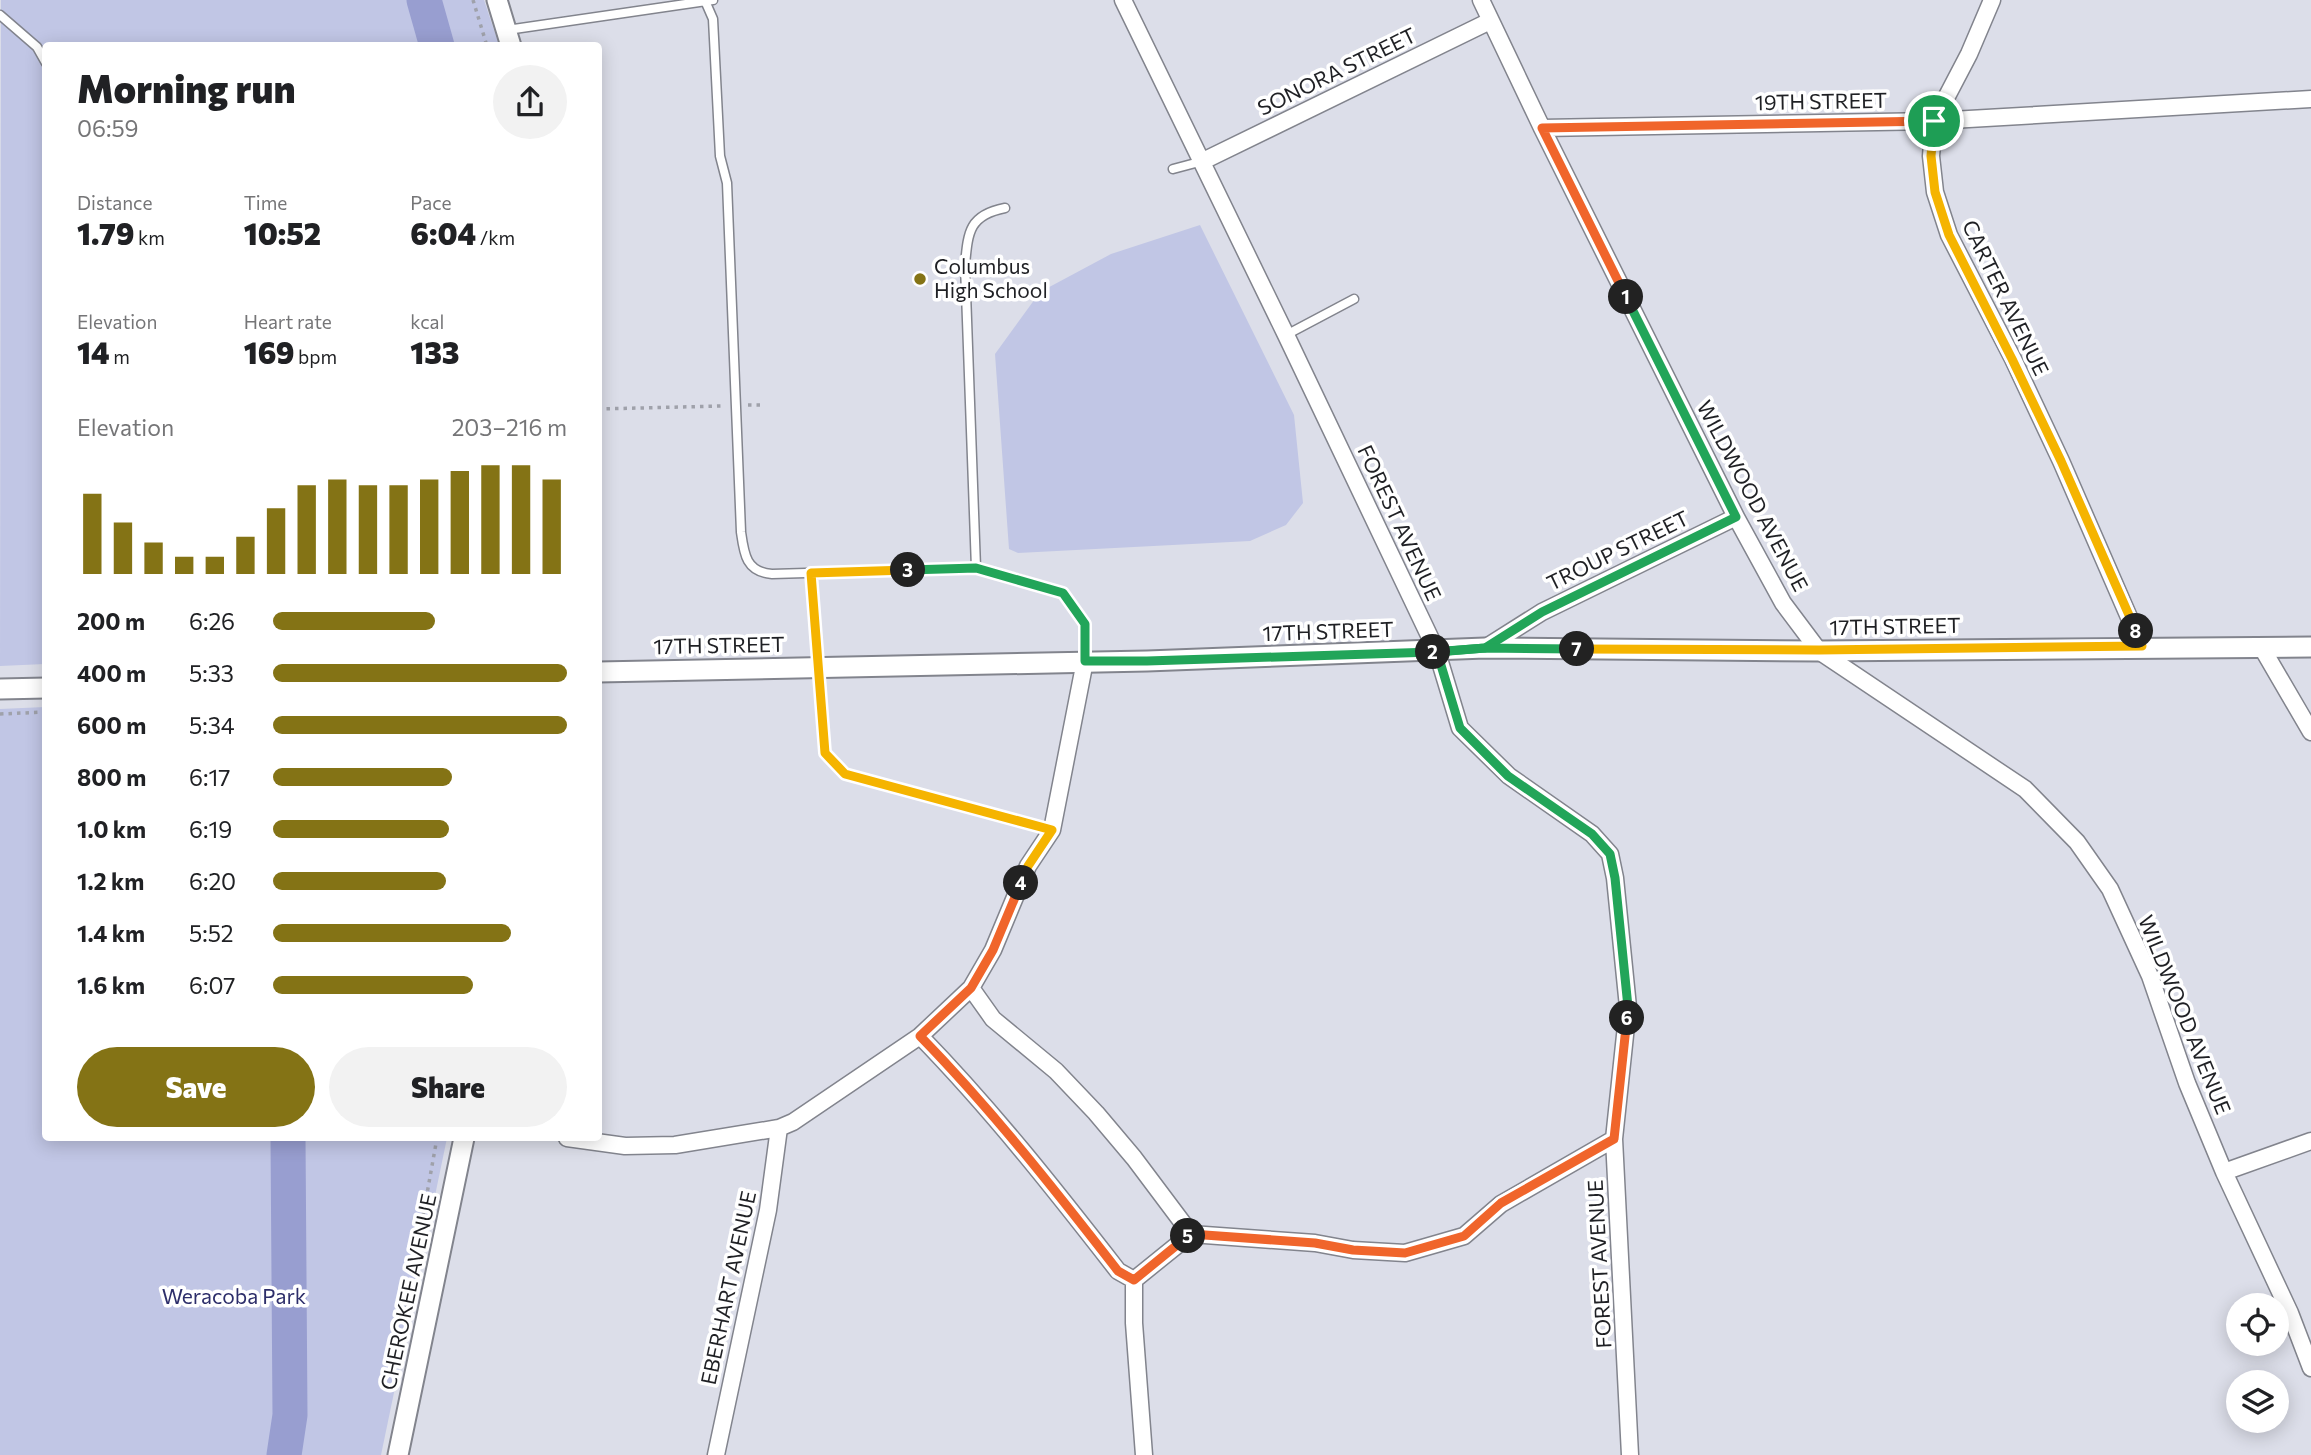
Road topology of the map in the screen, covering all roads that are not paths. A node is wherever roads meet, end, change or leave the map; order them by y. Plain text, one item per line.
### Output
1 (497, 0) edge
2 (1123, 0) edge
3 (1481, 0) edge
4 (1992, 0) edge
5 (709, 1) edge
6 (0, 15) edge
7 (1490, 20) junction
8 (509, 38) edge
9 (42, 56) edge
10 (2311, 99) edge
11 (1934, 121) junction
12 (1542, 128) junction
13 (1203, 161) junction
14 (1172, 169) dead end
15 (1005, 208) dead end
16 (1354, 299) dead end
17 (1286, 335) junction
18 (1736, 517) junction
19 (976, 568) junction
20 (2142, 646) junction
21 (2311, 647) edge
22 (1485, 648) junction
23 (2262, 648) junction
24 (1819, 650) junction
25 (1437, 652) junction
26 (1085, 661) junction
27 (602, 672) edge
28 (42, 688) edge
29 (0, 689) edge
30 (2311, 733) edge
31 (971, 988) junction
32 (920, 1036) junction
33 (779, 1128) junction
34 (1614, 1139) junction
35 (463, 1141) edge
36 (589, 1141) edge
37 (2311, 1141) edge
38 (2224, 1172) junction
39 (1191, 1234) junction
40 (1134, 1280) junction
41 (2311, 1368) edge
42 (398, 1455) edge
43 (716, 1455) edge
44 (1144, 1455) edge
45 (1630, 1455) edge

1 - 8 street
2 - 13 street, FOREST AVENUE
3 - 7 street, WILDWOOD AVENUE
4 - 11 street, CARTER AVENUE
5 - 8 lane
5 - 19 lane
6 - 9 lane
7 - 12 street, WILDWOOD AVENUE
7 - 13 street, SONORA STREET
10 - 11 street, 19TH STREET
11 - 12 street, 19TH STREET
11 - 20 street, CARTER AVENUE
12 - 18 street, WILDWOOD AVENUE
13 - 14 lane
13 - 17 street, FOREST AVENUE
15 - 19 lane
16 - 17 lane
17 - 25 street, FOREST AVENUE
18 - 22 street, TROUP STREET
18 - 24 street, WILDWOOD AVENUE
19 - 26 lane
20 - 23 street, 17TH STREET
20 - 24 street, 17TH STREET
21 - 23 street, 17TH STREET
22 - 24 street, 17TH STREET
22 - 25 street, 17TH STREET
23 - 30 street
24 - 38 street, WILDWOOD AVENUE
25 - 26 street, 17TH STREET
25 - 34 street, FOREST AVENUE
26 - 27 street, 17TH STREET
26 - 31 street
28 - 29 street
31 - 32 street
31 - 39 street
32 - 33 street
32 - 40 street
33 - 36 street
33 - 43 street, EBERHART AVENUE
34 - 39 street
34 - 45 street, FOREST AVENUE
35 - 42 street, CHEROKEE AVENUE
37 - 38 street
38 - 41 street, WILDWOOD AVENUE
39 - 40 street
40 - 44 street

